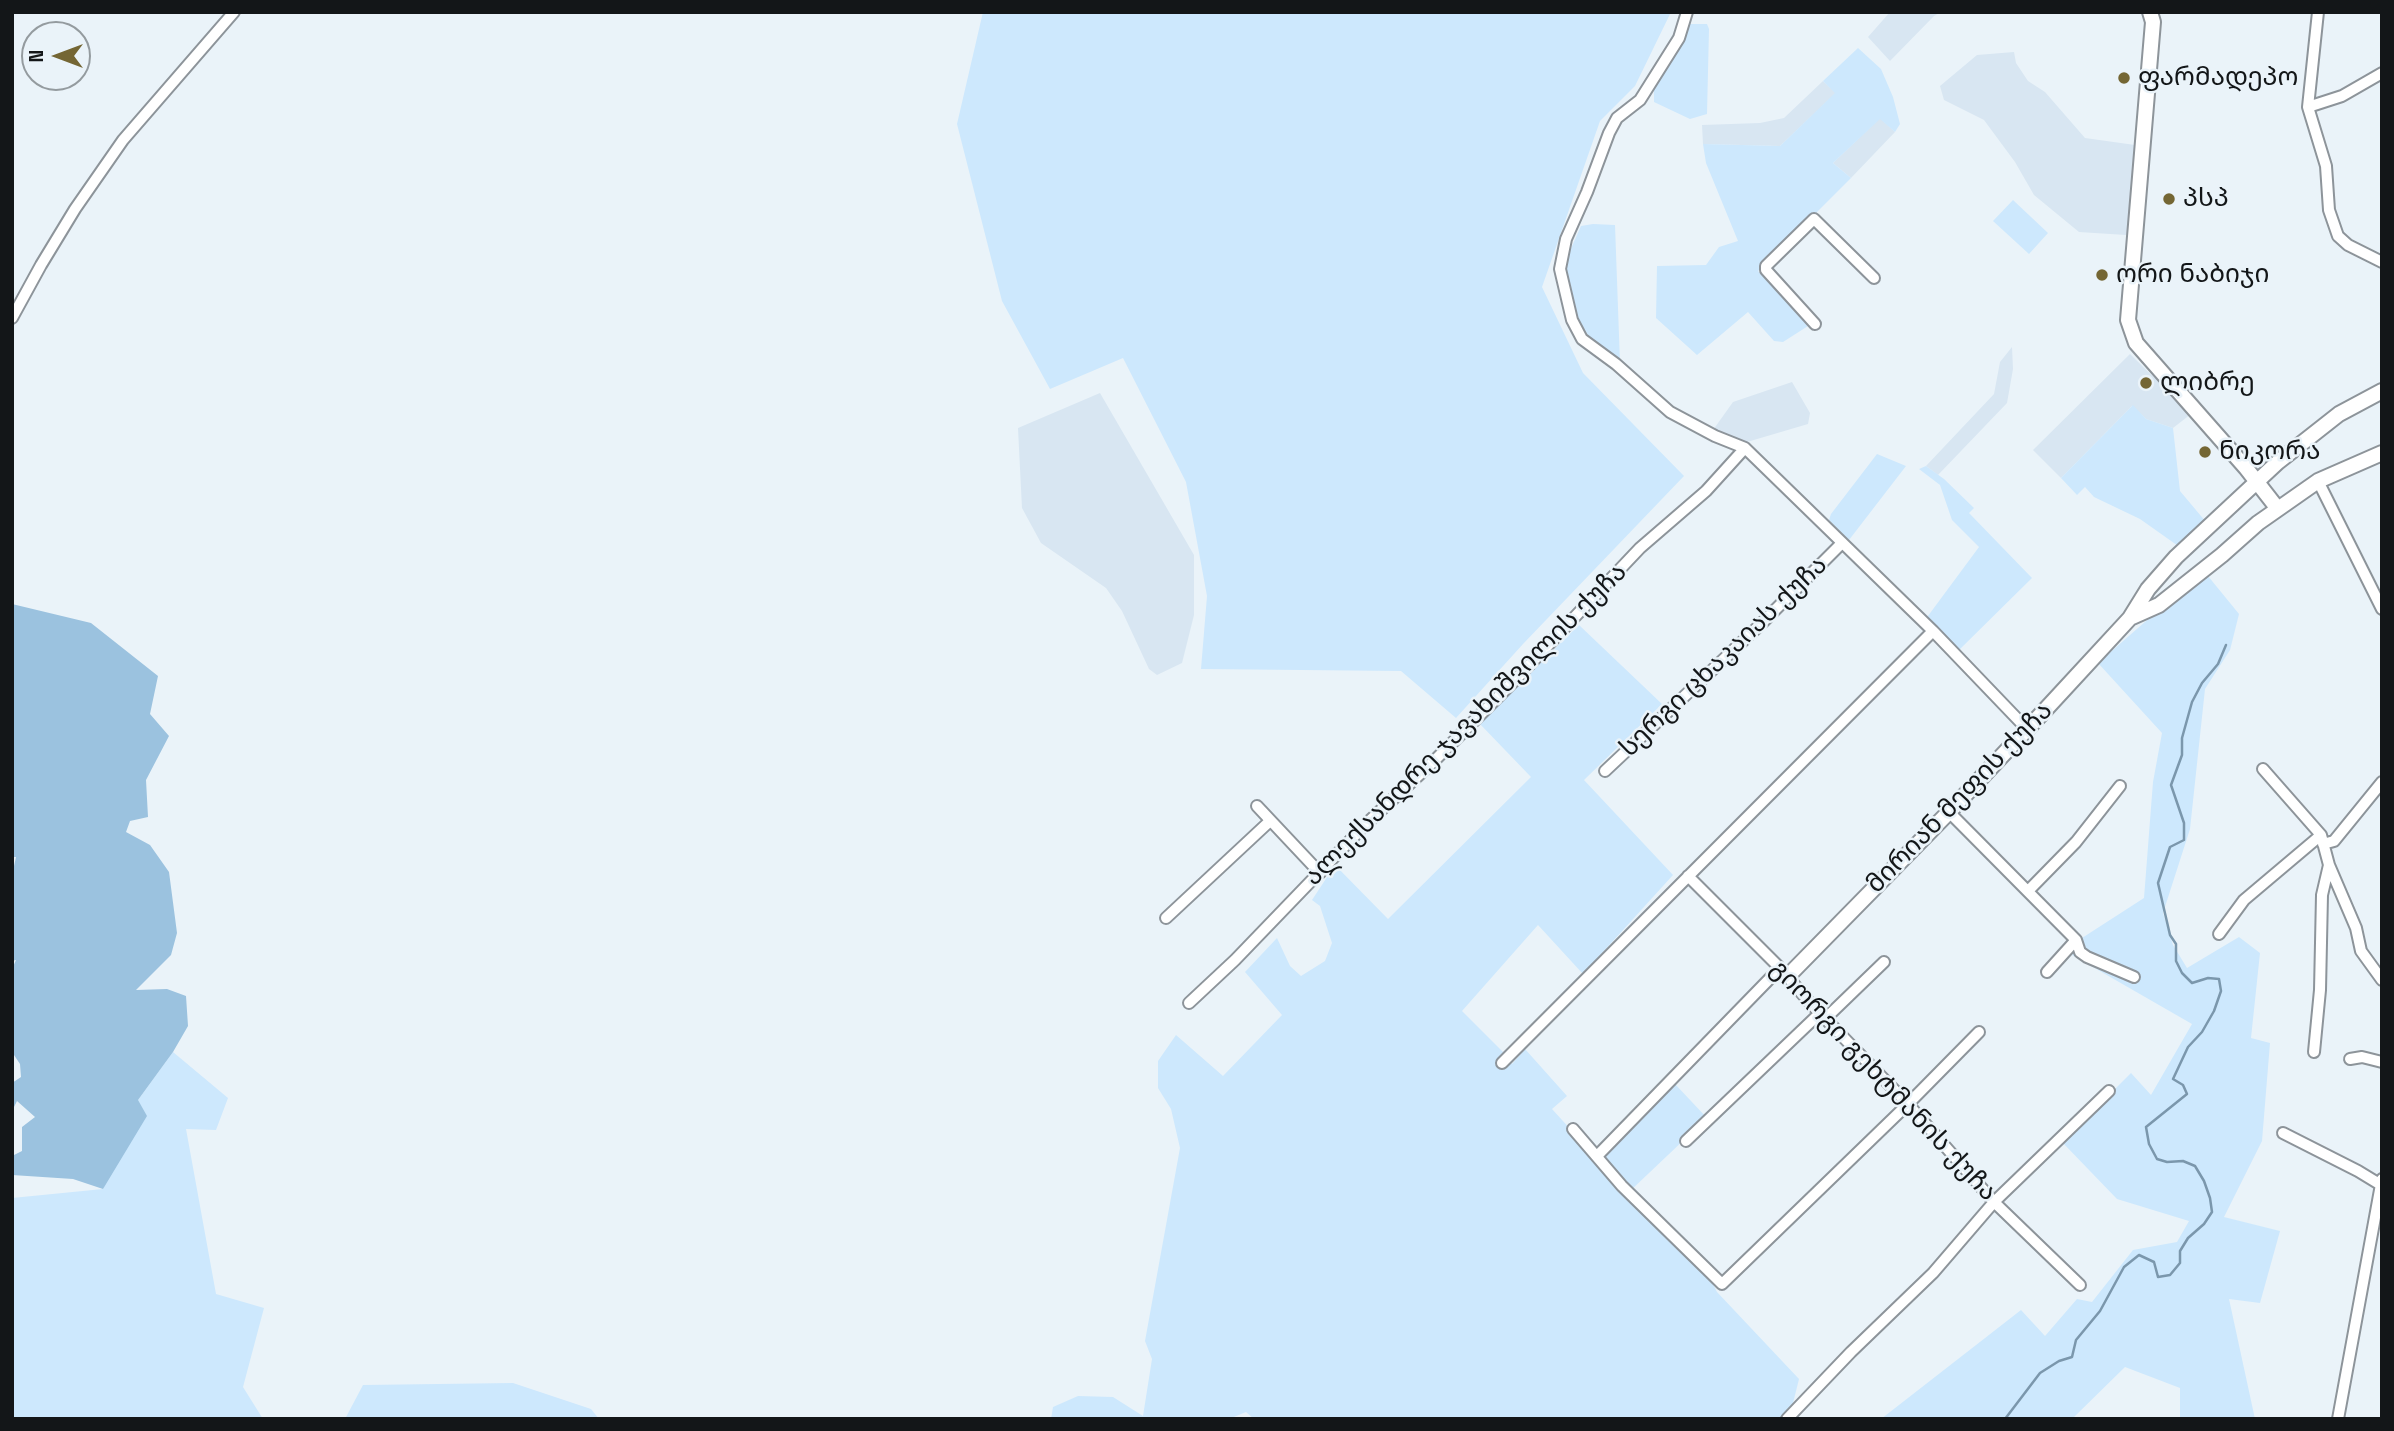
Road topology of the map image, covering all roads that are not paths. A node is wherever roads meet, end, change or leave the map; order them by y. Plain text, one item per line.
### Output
1 (234, 12) edge
2 (1687, 12) edge
3 (2150, 12) edge
4 (2318, 12) edge
5 (2382, 73) edge
6 (2308, 107) junction
7 (2382, 262) edge
8 (1874, 278) dead end
9 (12, 318) edge
10 (1815, 324) dead end
11 (2382, 391) edge
12 (1745, 448) junction
13 (2382, 453) edge
14 (2257, 481) junction
15 (2318, 481) junction
16 (2277, 509) junction
17 (1842, 543) junction
18 (2148, 589) junction
19 (2163, 601) junction
20 (2382, 608) edge
21 (2130, 618) junction
22 (1933, 631) junction
23 (2027, 729) junction
24 (2263, 769) dead end
25 (1605, 771) dead end
26 (2382, 782) edge
27 (2120, 786) dead end
28 (1257, 806) dead end
29 (1949, 812) junction
30 (1270, 821) junction
31 (2322, 839) junction
32 (2329, 865) junction
33 (1320, 873) junction
34 (1688, 876) junction
35 (2029, 890) junction
36 (1166, 918) dead end
37 (2219, 934) dead end
38 (2076, 940) junction
39 (1884, 962) dead end
40 (1784, 972) junction
41 (2046, 972) dead end
42 (2134, 977) dead end
43 (2382, 980) edge
44 (1189, 1003) dead end
45 (1823, 1016) junction
46 (1979, 1032) dead end
47 (2314, 1052) dead end
48 (2350, 1059) dead end
49 (2382, 1062) edge
50 (1502, 1063) dead end
51 (2109, 1091) dead end
52 (1908, 1104) junction
53 (1573, 1129) dead end
54 (2283, 1133) dead end
55 (1686, 1141) dead end
56 (1598, 1155) junction
57 (2381, 1182) edge
58 (2380, 1199) edge
59 (1994, 1202) junction
60 (2080, 1285) dead end
61 (1787, 1419) edge
62 (2338, 1419) edge

1 - 9 street
2 - 12 street
3 - 14 street
4 - 6 street
5 - 6 street
6 - 7 street
8 - 10 street
11 - 14 street, მირიან მეფის ქუჩა
12 - 17 street
12 - 33 street, ალექსანდრე ჯავახიშვილის ქუჩა
13 - 15 street, მირიან მეფის ქუჩა
14 - 16 street
14 - 18 street, მირიან მეფის ქუჩა
15 - 16 street, მირიან მეფის ქუჩა
15 - 20 street
16 - 19 street, მირიან მეფის ქუჩა
17 - 22 street
17 - 25 street, სერგი ცხაკაიას ქუჩა
18 - 19 street
18 - 21 street, მირიან მეფის ქუჩა
19 - 21 street, მირიან მეფის ქუჩა
21 - 23 street, მირიან მეფის ქუჩა
22 - 23 street
22 - 34 street
23 - 29 street, მირიან მეფის ქუჩა
24 - 31 street
26 - 31 street
27 - 35 street
28 - 30 street
29 - 35 street
29 - 40 street, მირიან მეფის ქუჩა
30 - 33 street
30 - 36 street
31 - 32 street
31 - 37 street
32 - 43 street
32 - 47 street
33 - 44 street, ალექსანდრე ჯავახიშვილის ქუჩა
34 - 40 street, გიორგი გეხტმანის ქუჩა
34 - 50 street
35 - 38 street
38 - 41 street
38 - 42 street
39 - 45 street
40 - 45 street, გიორგი გეხტმანის ქუჩა
40 - 56 street
45 - 52 street, გიორგი გეხტმანის ქუჩა
45 - 55 street
46 - 52 street
48 - 49 street
51 - 59 street
52 - 56 street
52 - 59 street, გიორგი გეხტმანის ქუჩა
53 - 56 street
54 - 57 street
57 - 58 street
58 - 62 street
59 - 60 street, გიორგი გეხტმანის ქუჩა
59 - 61 street

